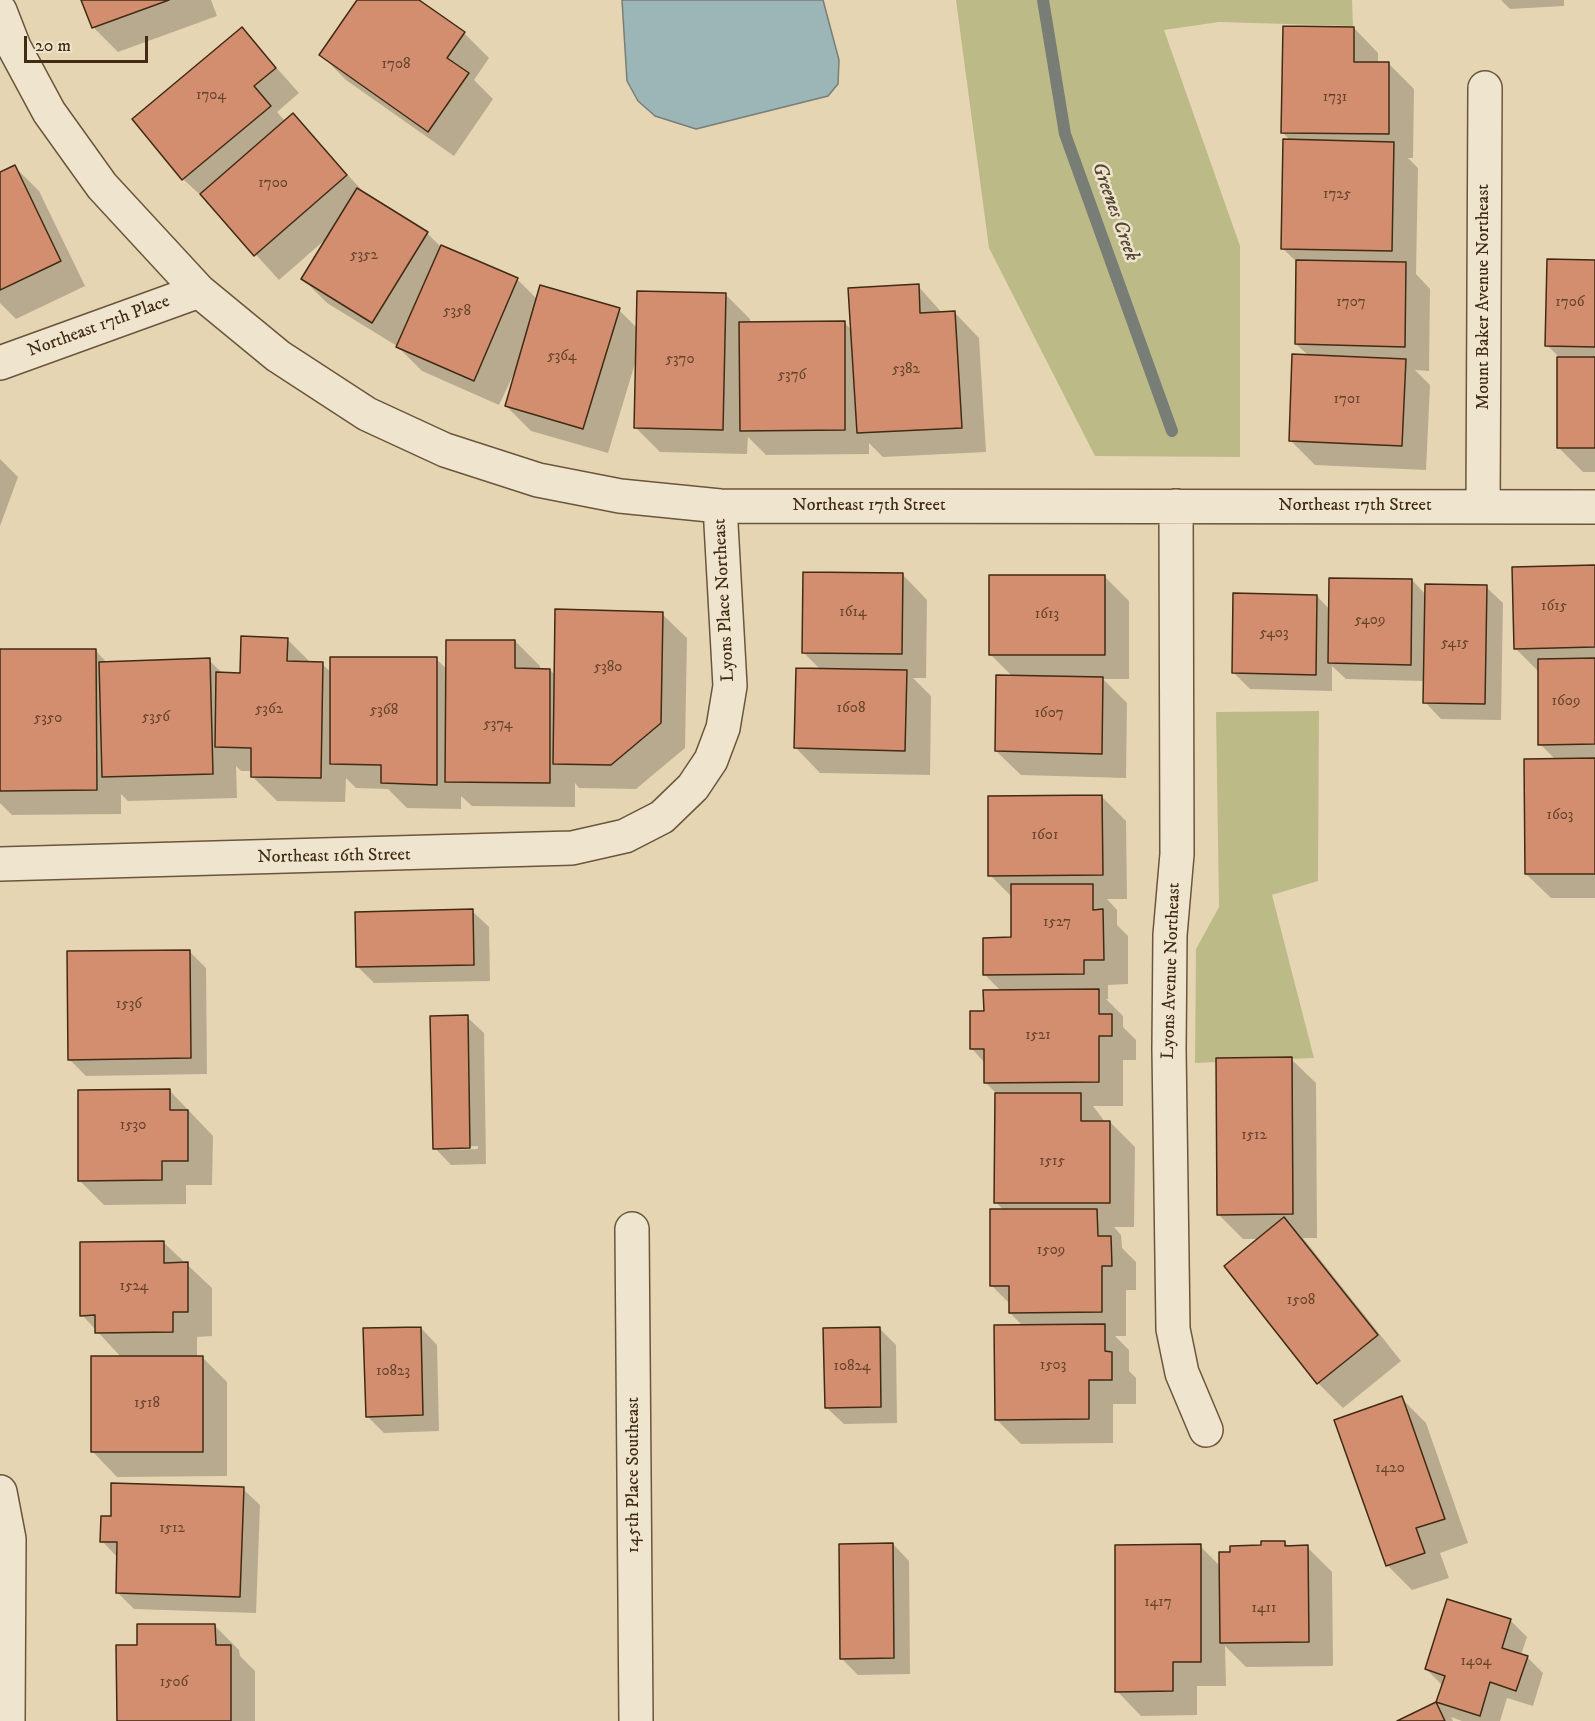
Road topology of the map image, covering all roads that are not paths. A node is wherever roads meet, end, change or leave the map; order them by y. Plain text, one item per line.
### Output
1 (0, 11) edge
2 (1485, 88) dead end
3 (199, 291) junction
4 (0, 363) edge
5 (720, 506) junction
6 (1176, 506) junction
7 (1483, 507) junction
8 (1595, 507) edge
9 (662, 817) joint
10 (0, 864) edge
11 (632, 1229) dead end
12 (1206, 1430) dead end
13 (0, 1492) edge
14 (8, 1721) edge
15 (636, 1721) edge

1 - 3 street, Northeast 17th Street
2 - 7 street, Mount Baker Avenue Northeast
3 - 4 street, Northeast 17th Place
3 - 5 street, Northeast 17th Street
5 - 6 street, Northeast 17th Street
5 - 9 street, Lyons Place Northeast
6 - 7 street, Northeast 17th Street
6 - 12 street, Lyons Avenue Northeast
7 - 8 street, Northeast 17th Street
9 - 10 street, Northeast 16th Street
11 - 15 street, 145th Place Southeast
13 - 14 street

